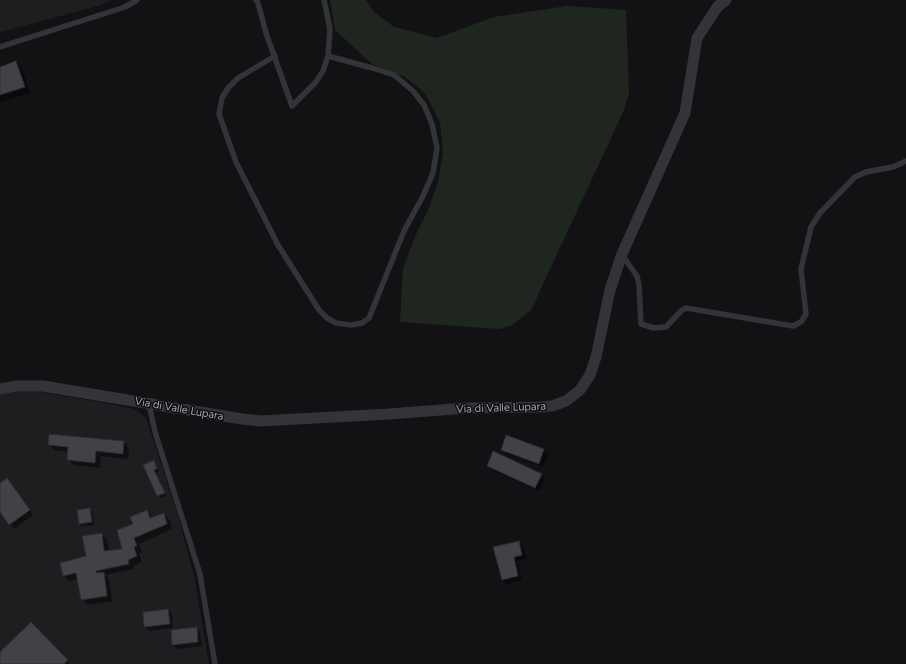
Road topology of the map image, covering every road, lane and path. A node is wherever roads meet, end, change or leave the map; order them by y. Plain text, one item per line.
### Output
1 (137, 0) edge
2 (256, 0) edge
3 (324, 0) edge
4 (726, 0) edge
5 (0, 47) edge
6 (275, 56) junction
7 (328, 56) junction
8 (906, 161) edge
9 (622, 254) junction
10 (0, 389) edge
11 (148, 404) junction
12 (215, 664) edge

1 - 5 lane
2 - 6 lane
3 - 7 lane
4 - 9 street, Via di Valle Lupara
6 - 7 lane
6 - 7 lane
8 - 9 lane
9 - 11 street, Via di Valle Lupara
10 - 11 street, Via di Valle Lupara
11 - 12 lane

